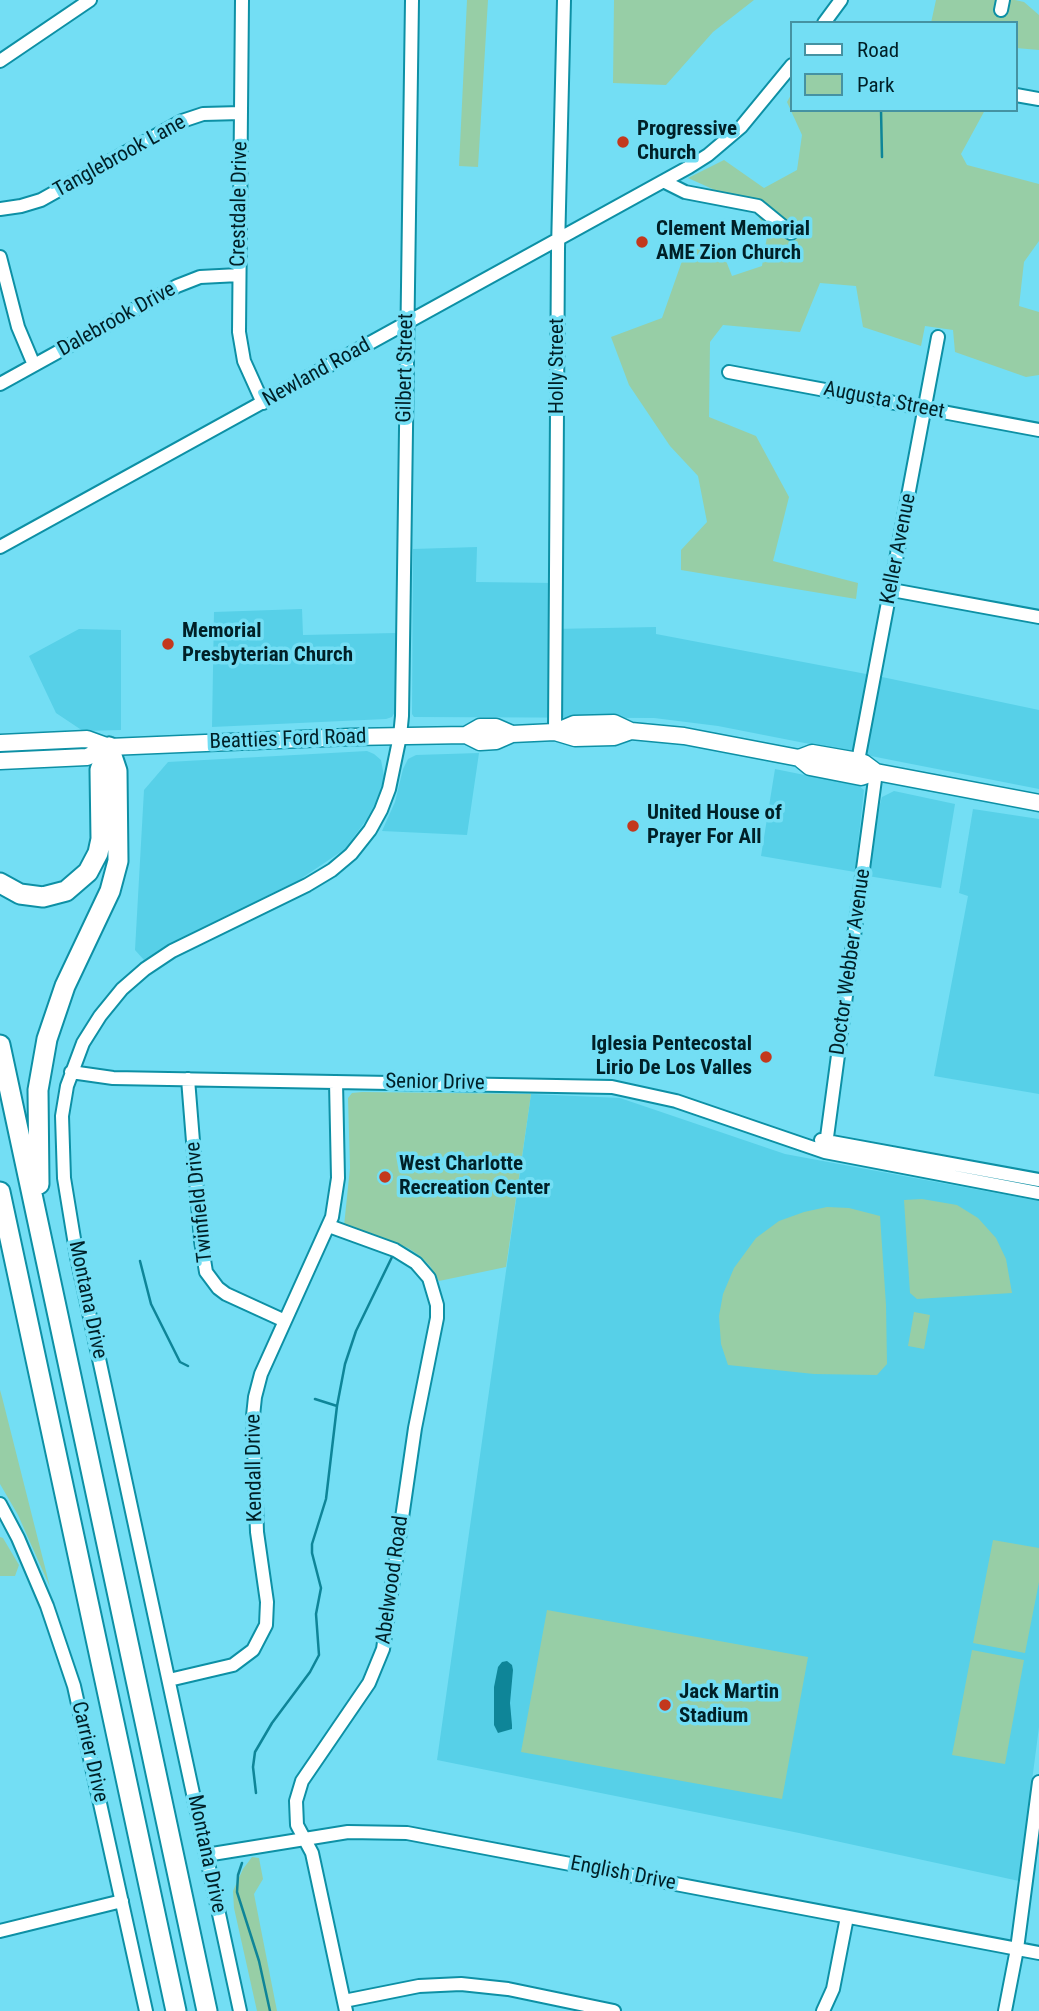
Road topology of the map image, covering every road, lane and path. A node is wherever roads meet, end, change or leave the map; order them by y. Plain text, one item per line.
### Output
1 (90, 0) edge
2 (242, 0) edge
3 (412, 0) edge
4 (564, 0) edge
5 (841, 0) edge
6 (825, 21) edge
7 (0, 61) edge
8 (790, 67) edge
9 (1018, 95) edge
10 (1039, 99) edge
11 (241, 113) junction
12 (665, 182) junction
13 (0, 209) edge
14 (791, 233) dead end
15 (560, 238) junction
16 (0, 257) edge
17 (239, 275) junction
18 (407, 323) junction
19 (938, 337) dead end
20 (34, 365) junction
21 (729, 372) dead end
22 (0, 384) edge
23 (264, 403) junction
24 (925, 409) junction
25 (1039, 430) edge
26 (0, 547) edge
27 (892, 590) junction
28 (1039, 617) edge
29 (555, 732) junction
30 (400, 736) junction
31 (0, 743) edge
32 (109, 747) junction
33 (799, 758) junction
34 (0, 761) edge
35 (858, 761) junction
36 (876, 772) junction
37 (1039, 803) edge
38 (0, 883) edge
39 (0, 1045) edge
40 (71, 1072) junction
41 (188, 1079) junction
42 (335, 1082) junction
43 (826, 1146) junction
44 (1039, 1180) edge
45 (0, 1192) edge
46 (1039, 1193) edge
47 (329, 1226) junction
48 (41, 1236) junction
49 (0, 1255) edge
50 (285, 1321) junction
51 (28, 1322) junction
52 (0, 1504) edge
53 (169, 1680) junction
54 (1039, 1782) edge
55 (305, 1839) junction
56 (206, 1855) junction
57 (122, 1901) junction
58 (847, 1917) junction
59 (0, 1931) edge
60 (1017, 1949) junction
61 (1039, 1953) edge
62 (345, 2006) edge
63 (146, 2011) edge
64 (176, 2011) edge
65 (207, 2011) edge
66 (240, 2011) edge
67 (614, 2011) edge
68 (823, 2011) edge
69 (1005, 2011) edge

1 - 7 street
2 - 11 street, Crestdale Drive
3 - 18 street, Gilbert Street
4 - 15 street, Holly Street
5 - 6 street
8 - 12 street, Newland Road
9 - 10 street
11 - 13 street, Tanglebrook Lane
11 - 17 street, Crestdale Drive
12 - 14 street
12 - 15 street, Newland Road
15 - 18 street, Newland Road
15 - 29 street, Holly Street
16 - 20 street
17 - 20 street, Dalebrook Drive
17 - 23 street, Crestdale Drive
18 - 23 street, Newland Road
18 - 30 street, Gilbert Street
19 - 24 street, Keller Avenue
20 - 22 street, Dalebrook Drive
21 - 24 street, Augusta Street
23 - 26 street, Newland Road
24 - 25 street, Augusta Street
24 - 27 street, Keller Avenue
27 - 28 street
27 - 35 street, Keller Avenue
29 - 30 main road, Beatties Ford Road
29 - 33 main road, Beatties Ford Road
30 - 32 main road, Beatties Ford Road
30 - 40 street, Montana Drive
31 - 32 main road, Beatties Ford Road
32 - 34 main road, Beatties Ford Road
32 - 38 highway
32 - 48 highway
33 - 35 main road, Beatties Ford Road
33 - 36 main road, Beatties Ford Road
35 - 36 main road, Beatties Ford Road
36 - 37 main road, Beatties Ford Road
36 - 43 street, Doctor Webber Avenue
39 - 48 highway
40 - 41 street, Senior Drive
40 - 53 street, Montana Drive
41 - 42 street, Senior Drive
41 - 50 street, Twinfield Drive
42 - 43 street, Senior Drive
42 - 47 street, Kendall Drive
43 - 44 street, Senior Drive
43 - 46 street, Senior Drive
45 - 51 highway
47 - 50 street, Kendall Drive
47 - 55 street, Abelwood Road
48 - 65 highway
49 - 51 highway
50 - 53 street, Kendall Drive
51 - 64 highway
52 - 57 street, Carrier Drive
53 - 56 street, Montana Drive
54 - 60 street
55 - 56 street, English Drive
55 - 58 street, English Drive
55 - 62 street, Abelwood Road
56 - 66 street, Montana Drive
57 - 59 street
57 - 63 street, Carrier Drive
58 - 60 street, English Drive
58 - 68 street
60 - 61 street, English Drive
60 - 69 street
62 - 67 street

